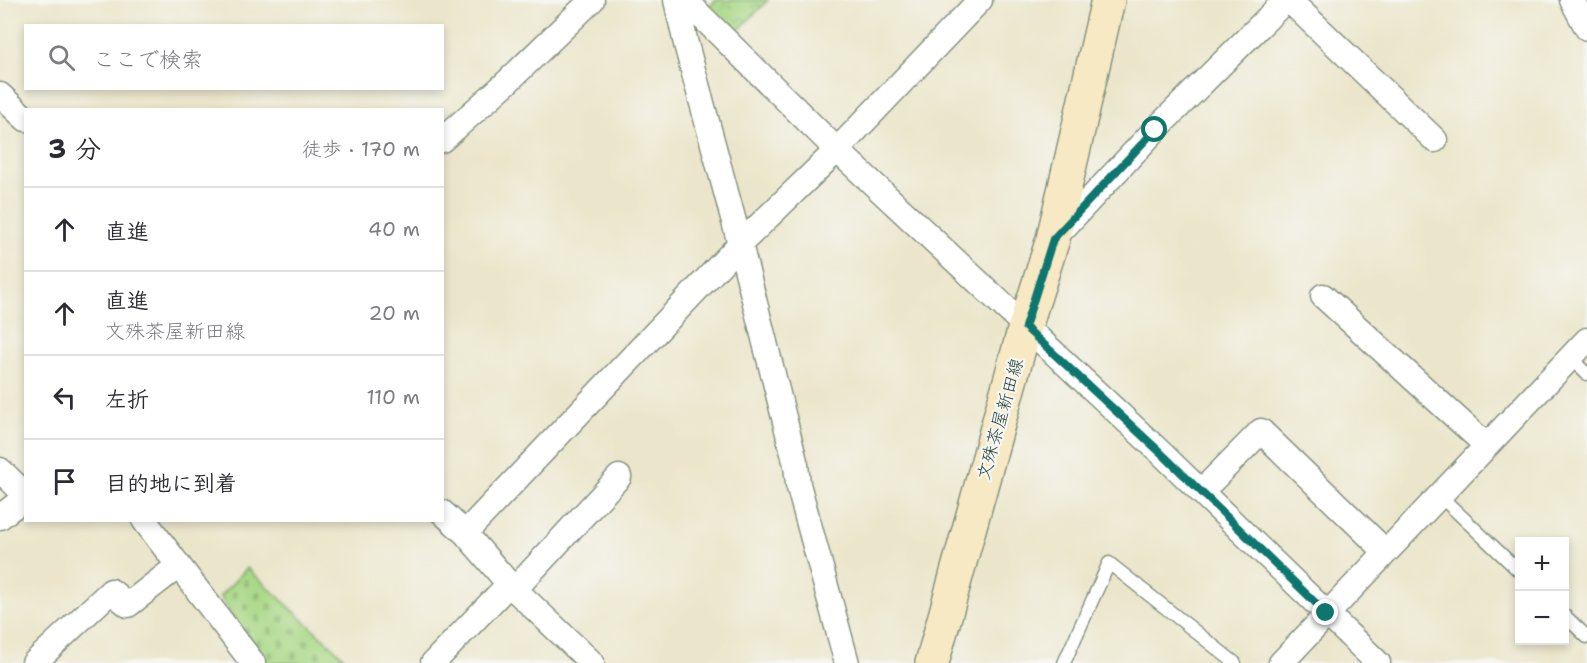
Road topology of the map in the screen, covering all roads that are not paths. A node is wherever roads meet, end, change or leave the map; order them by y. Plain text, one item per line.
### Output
1 (592, 0) edge
2 (678, 0) edge
3 (980, 0) edge
4 (1108, 0) edge
5 (1287, 0) edge
6 (1572, 0) edge
7 (1587, 28) edge
8 (0, 95) edge
9 (24, 117) edge
10 (444, 138) edge
11 (1435, 140) dead end
12 (837, 150) junction
13 (1053, 239) junction
14 (740, 244) junction
15 (1323, 296) dead end
16 (1025, 327) junction
17 (1587, 340) edge
18 (1579, 366) edge
19 (1486, 445) junction
20 (0, 470) edge
21 (619, 477) dead end
22 (1201, 492) junction
23 (24, 494) edge
24 (1439, 495) junction
25 (24, 498) edge
26 (444, 514) edge
27 (0, 517) edge
28 (145, 522) edge
29 (465, 533) junction
30 (1385, 551) junction
31 (178, 566) junction
32 (1515, 567) edge
33 (512, 587) junction
34 (1326, 613) junction
35 (1569, 620) edge
36 (1587, 637) edge
37 (34, 663) edge
38 (253, 663) edge
39 (433, 663) edge
40 (592, 663) edge
41 (847, 663) edge
42 (932, 663) edge
43 (1064, 663) edge
44 (1235, 663) edge
45 (1281, 663) edge
46 (1378, 663) edge

1 - 10 street
2 - 12 street
2 - 14 street
3 - 12 street
4 - 13 main road, 文殊茶屋新田線
5 - 11 street
5 - 13 street
6 - 7 street
8 - 9 street
12 - 14 street
12 - 16 street
13 - 16 main road, 文殊茶屋新田線
14 - 29 street
14 - 41 street
15 - 19 street
16 - 22 street
16 - 42 main road, 文殊茶屋新田線
17 - 18 street
18 - 19 street
19 - 24 street
20 - 23 street
21 - 33 street
22 - 30 street
22 - 34 street
24 - 30 street
24 - 32 lane
25 - 27 street
26 - 29 street
28 - 31 street
29 - 33 street
30 - 34 street
31 - 37 street
31 - 38 street
33 - 39 street
33 - 40 street
34 - 45 street
34 - 46 street
35 - 36 lane
43 - 44 lane

